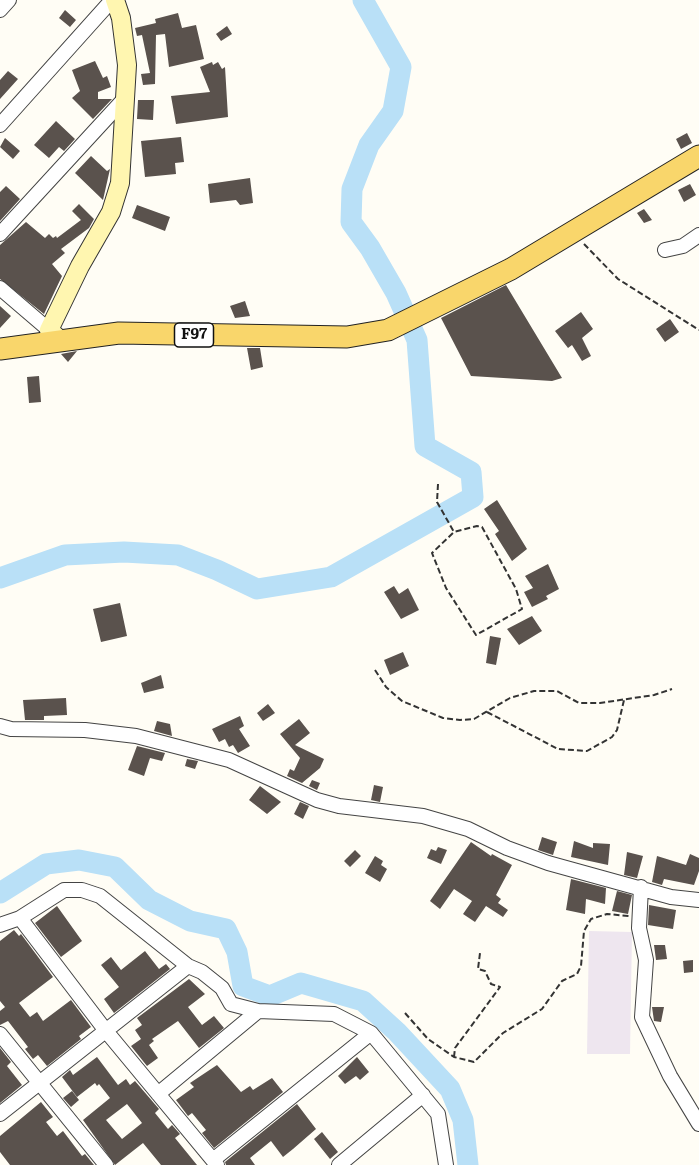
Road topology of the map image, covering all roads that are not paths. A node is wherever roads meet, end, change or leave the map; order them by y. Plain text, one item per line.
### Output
1 (9, 0) edge
2 (113, 0) edge
3 (0, 10) edge
4 (126, 97) junction
5 (0, 125) edge
6 (699, 156) edge
7 (0, 234) edge
8 (699, 235) edge
9 (665, 250) dead end
10 (0, 288) edge
11 (54, 335) junction
12 (0, 349) edge
13 (0, 726) edge
14 (641, 887) junction
15 (699, 900) edge
16 (20, 918) junction
17 (0, 925) edge
18 (188, 966) junction
19 (258, 1011) junction
20 (106, 1031) junction
21 (371, 1033) junction
22 (0, 1034) edge
23 (39, 1083) junction
24 (158, 1094) junction
25 (423, 1095) junction
26 (0, 1114) edge
27 (699, 1124) edge
28 (215, 1162) edge
29 (106, 1165) edge
30 (339, 1165) edge
31 (446, 1165) edge

1 - 3 street
2 - 4 main road
2 - 5 street
4 - 7 street
4 - 11 main road
6 - 11 main road, F97
8 - 9 street
10 - 11 street
11 - 12 main road, F97
13 - 14 street
14 - 15 street
14 - 27 street
16 - 17 street
16 - 18 street
16 - 20 street
18 - 19 street
18 - 20 street
19 - 21 street
19 - 24 street
20 - 23 street
20 - 24 street
21 - 25 street
21 - 28 street
22 - 23 street
23 - 26 street
23 - 29 street
24 - 28 street
25 - 30 street
25 - 31 street

